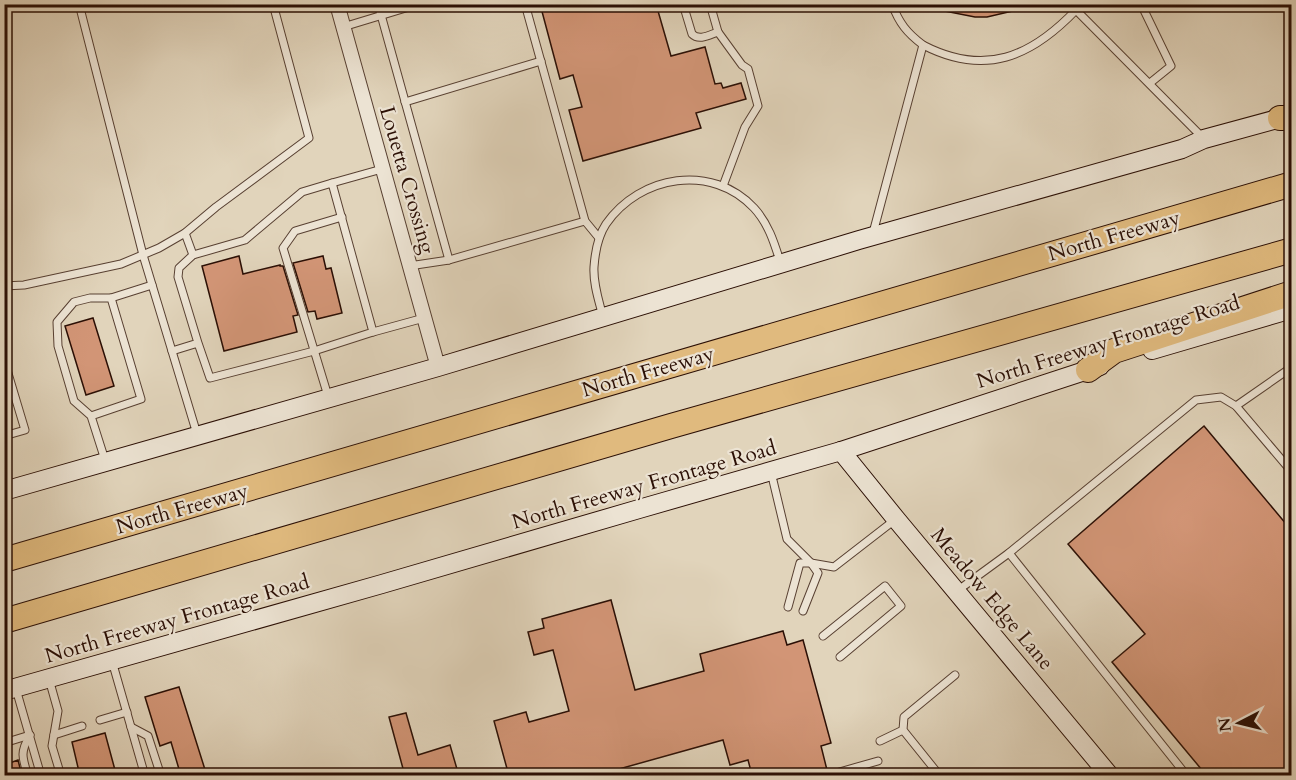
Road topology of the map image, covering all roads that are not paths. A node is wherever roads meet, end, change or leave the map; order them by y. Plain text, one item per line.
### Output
1 (79, 4) edge
2 (273, 4) edge
3 (337, 4) edge
4 (378, 4) edge
5 (419, 4) edge
6 (525, 4) edge
7 (683, 4) edge
8 (710, 4) edge
9 (892, 4) edge
10 (1141, 4) edge
11 (1077, 7) edge
12 (381, 15) junction
13 (343, 27) junction
14 (718, 32) junction
15 (923, 45) junction
16 (541, 61) junction
17 (1150, 84) junction
18 (405, 102) junction
19 (1288, 117) edge
20 (1204, 139) junction
21 (382, 169) junction
22 (333, 183) junction
23 (1292, 184) edge
24 (723, 186) junction
25 (342, 217) junction
26 (585, 221) junction
27 (185, 233) junction
28 (873, 236) junction
29 (599, 238) junction
30 (1292, 250) edge
31 (143, 255) junction
32 (193, 255) junction
33 (449, 260) junction
34 (781, 263) junction
35 (410, 266) junction
36 (152, 285) junction
37 (4, 286) edge
38 (1292, 293) edge
39 (111, 298) junction
40 (1292, 309) edge
41 (603, 317) junction
42 (424, 318) junction
43 (373, 332) junction
44 (198, 343) junction
45 (172, 351) junction
46 (314, 351) junction
47 (4, 360) edge
48 (438, 367) junction
49 (1292, 367) edge
50 (1088, 370) junction
51 (329, 398) junction
52 (1236, 406) junction
53 (91, 416) junction
54 (4, 435) edge
55 (197, 436) junction
56 (841, 451) junction
57 (106, 462) junction
58 (771, 472) junction
59 (1292, 472) edge
60 (4, 491) edge
61 (896, 519) junction
62 (1009, 553) junction
63 (4, 560) edge
64 (811, 563) junction
65 (957, 591) junction
66 (789, 607) dead end
67 (803, 611) dead end
68 (4, 621) edge
69 (823, 636) dead end
70 (840, 657) dead end
71 (112, 661) junction
72 (955, 675) dead end
73 (49, 679) junction
74 (10, 689) edge
75 (127, 712) junction
76 (100, 720) dead end
77 (82, 726) dead end
78 (131, 727) junction
79 (903, 730) junction
80 (30, 735) junction
81 (54, 735) junction
82 (880, 741) dead end
83 (4, 743) edge
84 (878, 761) dead end
85 (829, 775) edge
86 (28, 776) edge
87 (41, 776) edge
88 (61, 776) edge
89 (145, 776) edge
90 (161, 776) edge
91 (940, 776) edge
92 (1110, 776) edge
93 (1187, 776) edge

1 - 31 lane
2 - 27 lane
3 - 13 street, Louetta Crossing
4 - 12 lane
5 - 12 lane
6 - 16 lane
7 - 14 lane
8 - 14 lane
9 - 15 lane
10 - 17 lane
11 - 15 lane
11 - 17 lane
12 - 13 lane
12 - 18 lane
13 - 21 street, Louetta Crossing
14 - 24 lane
15 - 28 lane
16 - 18 lane
16 - 26 lane
17 - 20 lane
18 - 33 lane
19 - 20 main road
20 - 28 main road
21 - 22 lane
21 - 35 street, Louetta Crossing
22 - 25 lane
22 - 32 lane
23 - 63 highway, North Freeway
24 - 29 lane
24 - 34 lane
25 - 43 lane
25 - 46 lane
26 - 29 lane
26 - 33 lane
27 - 31 lane
27 - 32 lane
28 - 34 main road
29 - 41 lane
30 - 68 highway
31 - 36 lane
31 - 37 lane
32 - 44 lane
33 - 35 lane
34 - 41 main road
35 - 42 street, Louetta Crossing
36 - 39 lane
36 - 45 lane
38 - 50 highway
39 - 53 lane
39 - 53 lane
40 - 50 main road, North Freeway Frontage Road
41 - 48 main road
42 - 43 lane
42 - 48 street, Louetta Crossing
43 - 46 lane
44 - 45 lane
44 - 46 lane
45 - 55 lane
46 - 51 lane
47 - 54 lane
48 - 51 main road
49 - 52 lane
50 - 56 main road, North Freeway Frontage Road
51 - 55 main road
52 - 59 lane
52 - 62 lane
53 - 57 lane
55 - 57 main road
56 - 58 main road, North Freeway Frontage Road
56 - 61 main road, Meadow Edge Lane
57 - 60 main road
58 - 64 lane
58 - 71 main road, North Freeway Frontage Road
61 - 64 lane
61 - 65 main road, Meadow Edge Lane
62 - 65 lane
62 - 93 lane
64 - 66 lane
64 - 67 lane
65 - 92 main road, Meadow Edge Lane
69 - 70 lane
71 - 73 main road, North Freeway Frontage Road
71 - 75 lane
72 - 79 lane
73 - 74 main road, North Freeway Frontage Road
73 - 81 lane
74 - 80 lane
75 - 76 lane
75 - 78 lane
77 - 81 lane
78 - 89 lane
78 - 90 lane
79 - 82 lane
79 - 91 lane
80 - 83 lane
80 - 86 lane
80 - 87 lane
81 - 88 lane
84 - 85 lane

